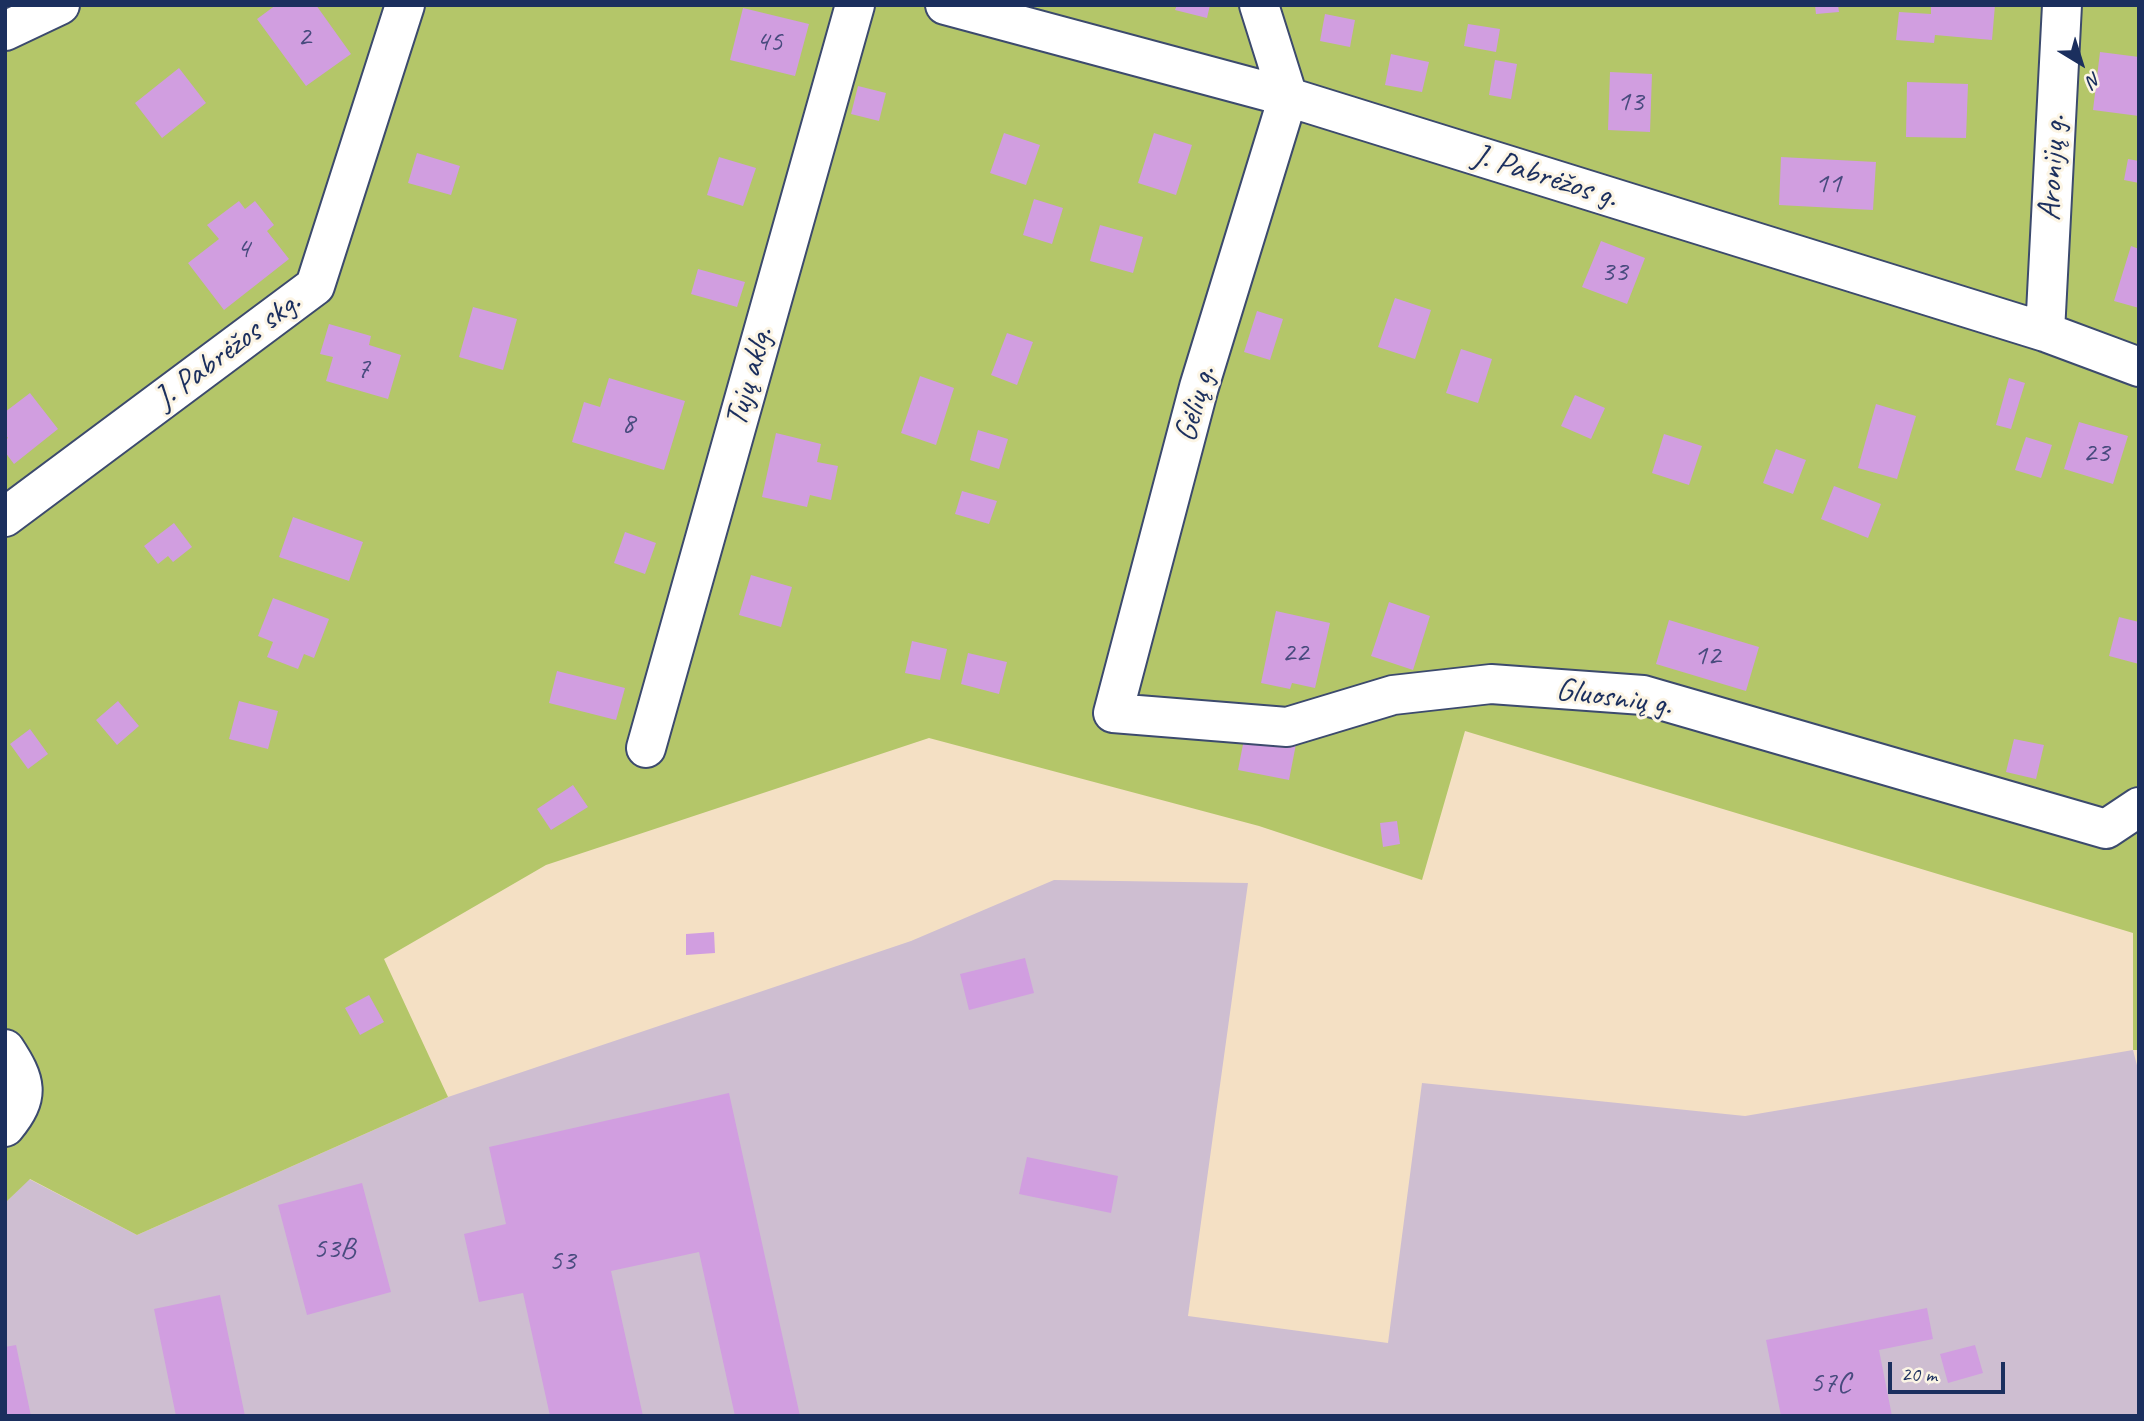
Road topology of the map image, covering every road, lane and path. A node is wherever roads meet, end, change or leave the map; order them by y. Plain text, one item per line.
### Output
1 (60, 5) edge
2 (405, 5) edge
3 (855, 5) edge
4 (945, 5) edge
5 (1259, 5) edge
6 (2062, 5) edge
7 (5, 30) edge
8 (1288, 97) junction
9 (2045, 332) junction
10 (2139, 367) edge
11 (5, 517) edge
12 (1113, 713) joint
13 (646, 748) dead end
14 (2139, 807) edge
15 (5, 1049) edge
16 (5, 1127) edge

1 - 7 street
2 - 11 street, J. Pabrėžos skg.
3 - 13 street, Tujų aklg.
4 - 8 street, J. Pabrėžos g.
5 - 8 street
6 - 9 street, Aronijų g.
8 - 9 street, J. Pabrėžos g.
8 - 12 street, Gėlių g.
9 - 10 street, J. Pabrėžos g.
12 - 14 street, Gluosnių g.
15 - 16 street

